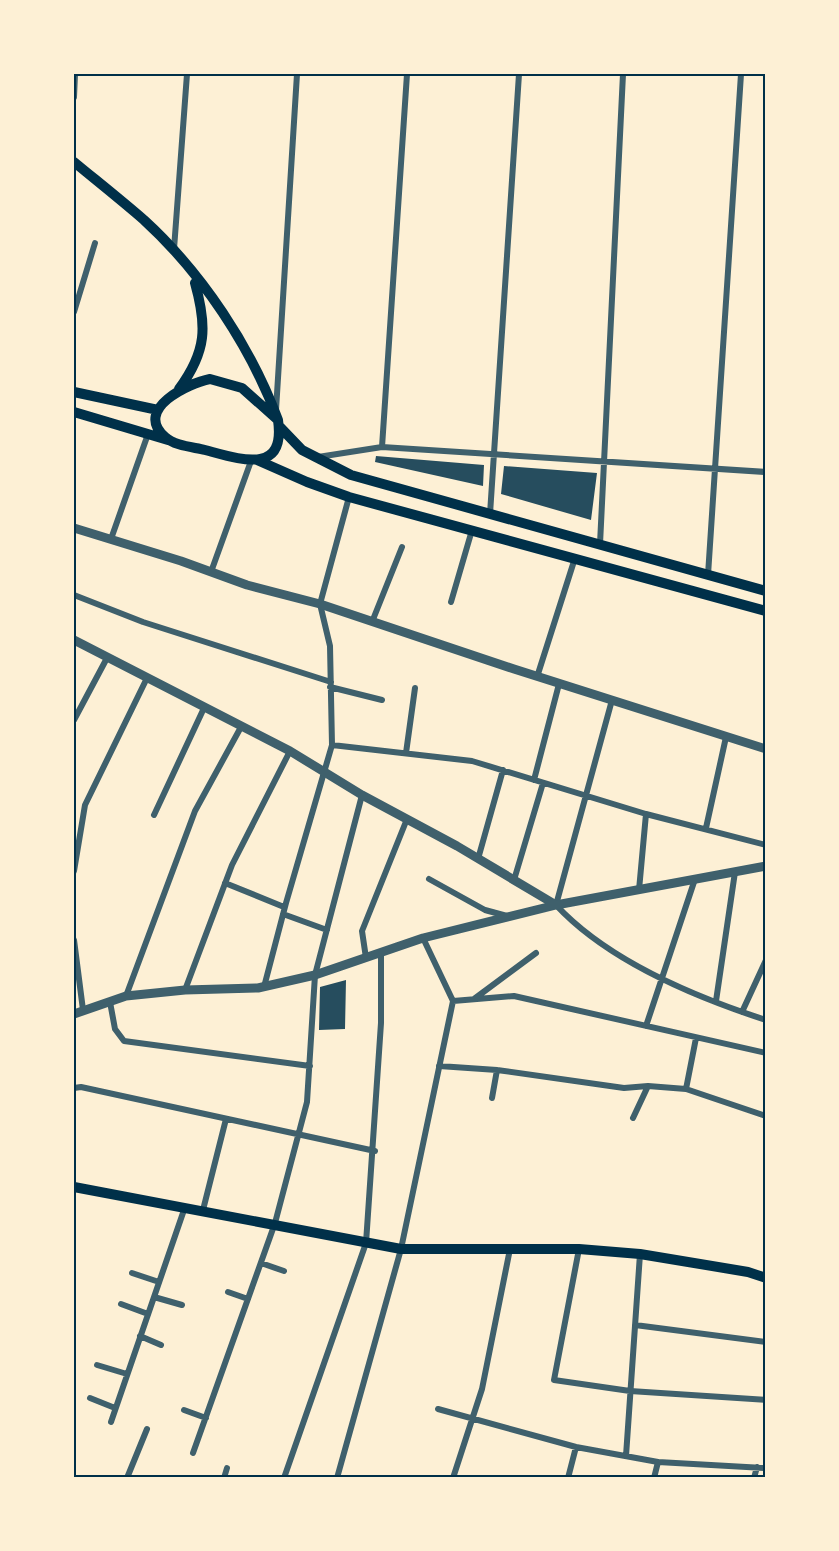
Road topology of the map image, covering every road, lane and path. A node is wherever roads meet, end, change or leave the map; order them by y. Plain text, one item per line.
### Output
1 (75, 74) edge
2 (187, 74) edge
3 (297, 74) edge
4 (407, 74) edge
5 (519, 74) edge
6 (623, 74) edge
7 (741, 74) edge
8 (74, 97) edge
9 (74, 162) edge
10 (95, 243) dead end
11 (174, 252) junction
12 (192, 274) junction
13 (74, 312) edge
14 (177, 391) junction
15 (74, 392) edge
16 (158, 410) junction
17 (74, 412) edge
18 (278, 420) junction
19 (148, 434) junction
20 (172, 442) junction
21 (382, 447) junction
22 (494, 454) junction
23 (315, 458) junction
24 (254, 460) junction
25 (605, 461) junction
26 (715, 469) junction
27 (765, 472) edge
28 (349, 497) junction
29 (490, 514) junction
30 (74, 528) edge
31 (472, 529) junction
32 (111, 539) junction
33 (600, 544) junction
34 (402, 547) dead end
35 (575, 558) junction
36 (211, 572) junction
37 (708, 575) junction
38 (765, 591) edge
39 (74, 595) edge
40 (452, 602) dead end
41 (320, 604) junction
42 (765, 611) edge
43 (372, 622) junction
44 (74, 640) edge
45 (108, 658) junction
46 (537, 677) junction
47 (147, 678) junction
48 (560, 684) junction
49 (330, 685) junction
50 (415, 688) dead end
51 (382, 700) dead end
52 (612, 700) junction
53 (204, 708) junction
54 (74, 720) edge
55 (241, 727) junction
56 (726, 737) junction
57 (332, 745) junction
58 (765, 749) edge
59 (290, 751) junction
60 (406, 753) junction
61 (503, 770) junction
62 (326, 772) junction
63 (534, 780) junction
64 (543, 783) junction
65 (362, 795) junction
66 (584, 795) junction
67 (646, 814) junction
68 (154, 815) dead end
69 (407, 819) junction
70 (706, 828) junction
71 (765, 845) edge
72 (478, 859) junction
73 (765, 867) edge
74 (74, 871) edge
75 (735, 872) junction
76 (429, 879) dead end
77 (695, 879) junction
78 (514, 880) junction
79 (225, 883) junction
80 (639, 890) junction
81 (556, 905) junction
82 (284, 910) junction
83 (510, 916) junction
84 (327, 930) junction
85 (423, 938) junction
86 (74, 940) edge
87 (381, 953) junction
88 (536, 953) dead end
89 (366, 958) junction
90 (765, 960) edge
91 (765, 968) edge
92 (315, 975) junction
93 (662, 979) junction
94 (264, 987) junction
95 (185, 990) junction
96 (126, 996) junction
97 (473, 999) junction
98 (716, 1000) junction
99 (453, 1001) junction
100 (110, 1002) junction
101 (83, 1010) junction
102 (742, 1012) junction
103 (74, 1014) edge
104 (765, 1020) edge
105 (646, 1026) junction
106 (696, 1038) junction
107 (765, 1053) edge
108 (310, 1066) junction
109 (439, 1066) junction
110 (497, 1070) junction
111 (648, 1086) junction
112 (74, 1088) edge
113 (686, 1089) junction
114 (492, 1098) dead end
115 (765, 1116) edge
116 (633, 1118) dead end
117 (226, 1119) junction
118 (299, 1134) junction
119 (375, 1151) junction
120 (74, 1187) edge
121 (185, 1207) junction
122 (203, 1210) junction
123 (275, 1223) junction
124 (366, 1243) junction
125 (401, 1249) junction
126 (510, 1249) junction
127 (579, 1249) junction
128 (640, 1254) junction
129 (261, 1263) junction
130 (284, 1271) dead end
131 (132, 1273) dead end
132 (765, 1278) edge
133 (159, 1282) junction
134 (228, 1292) dead end
135 (154, 1297) junction
136 (248, 1299) junction
137 (121, 1304) dead end
138 (182, 1305) dead end
139 (148, 1314) junction
140 (635, 1325) junction
141 (140, 1336) junction
142 (765, 1342) edge
143 (161, 1346) dead end
144 (97, 1365) dead end
145 (127, 1374) junction
146 (630, 1391) junction
147 (90, 1398) dead end
148 (765, 1400) edge
149 (116, 1408) junction
150 (438, 1409) dead end
151 (184, 1410) dead end
152 (206, 1418) junction
153 (472, 1420) junction
154 (111, 1422) dead end
155 (147, 1429) dead end
156 (576, 1447) junction
157 (193, 1453) dead end
158 (626, 1456) junction
159 (658, 1462) junction
160 (758, 1467) junction
161 (227, 1468) dead end
162 (765, 1468) edge
163 (128, 1478) edge
164 (224, 1478) edge
165 (284, 1478) edge
166 (337, 1478) edge
167 (453, 1478) edge
168 (568, 1478) edge
169 (654, 1478) edge
170 (754, 1478) edge

1 - 8 street
2 - 11 street
3 - 18 street
4 - 21 street
5 - 22 street
6 - 25 street
7 - 26 street
9 - 11 main road
10 - 13 street
11 - 12 main road
12 - 14 main road
12 - 18 main road
14 - 16 main road
14 - 18 main road
15 - 16 main road
16 - 20 main road
17 - 19 main road
18 - 23 main road
18 - 24 main road
19 - 20 main road
19 - 32 street
20 - 24 main road
21 - 22 street
21 - 23 street
22 - 25 street
22 - 29 street
23 - 29 main road
24 - 28 main road
24 - 36 street
25 - 26 street
25 - 33 street
26 - 27 street
26 - 37 street
28 - 31 main road
28 - 41 street
29 - 33 main road
30 - 32 street
31 - 35 main road
31 - 40 street
32 - 36 street
33 - 37 main road
34 - 43 street
35 - 42 main road
35 - 46 street
36 - 41 street
37 - 38 main road
39 - 49 street
41 - 43 street
41 - 49 street
43 - 46 street
44 - 45 street
45 - 47 street
45 - 54 street
46 - 48 street
47 - 53 street
47 - 74 street
48 - 52 street
48 - 63 street
49 - 51 street
49 - 57 street
50 - 60 street
52 - 56 street
52 - 66 street
53 - 55 street
53 - 68 street
55 - 59 street
55 - 96 street
56 - 58 street
56 - 70 street
57 - 60 street
57 - 62 street
59 - 62 street
59 - 79 street
60 - 61 street
61 - 63 street
61 - 72 street
62 - 65 street
62 - 82 street
63 - 64 street
64 - 66 street
64 - 78 street
65 - 69 street
65 - 84 street
66 - 67 street
66 - 81 street
67 - 70 street
67 - 80 street
69 - 72 street
69 - 89 street
70 - 71 street
72 - 78 street
73 - 75 street
75 - 77 street
75 - 98 street
76 - 83 street
77 - 80 street
77 - 93 street
78 - 81 street
79 - 82 street
79 - 95 street
80 - 81 street
81 - 83 street
81 - 93 street
82 - 84 street
82 - 94 street
83 - 85 street
84 - 92 street
85 - 87 street
85 - 99 street
86 - 101 street
87 - 89 street
87 - 119 street
88 - 97 street
89 - 92 street
90 - 91 street
91 - 102 street
92 - 94 street
92 - 108 street
93 - 98 street
93 - 105 street
94 - 95 street
95 - 96 street
96 - 100 street
97 - 99 street
97 - 105 street
98 - 102 street
99 - 109 street
100 - 101 street
100 - 108 street
101 - 103 street
102 - 104 street
105 - 106 street
106 - 107 street
106 - 113 street
108 - 118 street
109 - 110 street
109 - 125 street
110 - 111 street
110 - 114 street
111 - 113 street
111 - 116 street
112 - 117 street
113 - 115 street
117 - 118 street
117 - 122 street
118 - 119 street
118 - 123 street
119 - 124 street
120 - 121 main road
121 - 122 main road
121 - 133 street
122 - 123 main road
123 - 124 main road
123 - 129 street
124 - 125 main road
124 - 165 street
125 - 126 main road
125 - 166 street
126 - 127 main road
126 - 153 street
127 - 128 main road
127 - 146 street
128 - 132 main road
128 - 140 street
129 - 130 street
129 - 136 street
131 - 133 street
133 - 135 street
134 - 136 street
135 - 138 street
135 - 139 street
136 - 152 street
137 - 139 street
139 - 141 street
140 - 142 street
140 - 146 street
141 - 143 street
141 - 145 street
144 - 145 street
145 - 149 street
146 - 148 street
146 - 158 street
147 - 149 street
149 - 154 street
150 - 153 street
151 - 152 street
152 - 157 street
153 - 156 street
153 - 167 street
155 - 163 street
156 - 158 street
156 - 168 street
158 - 159 street
159 - 160 street
159 - 169 street
160 - 162 street
160 - 170 street
161 - 164 street

